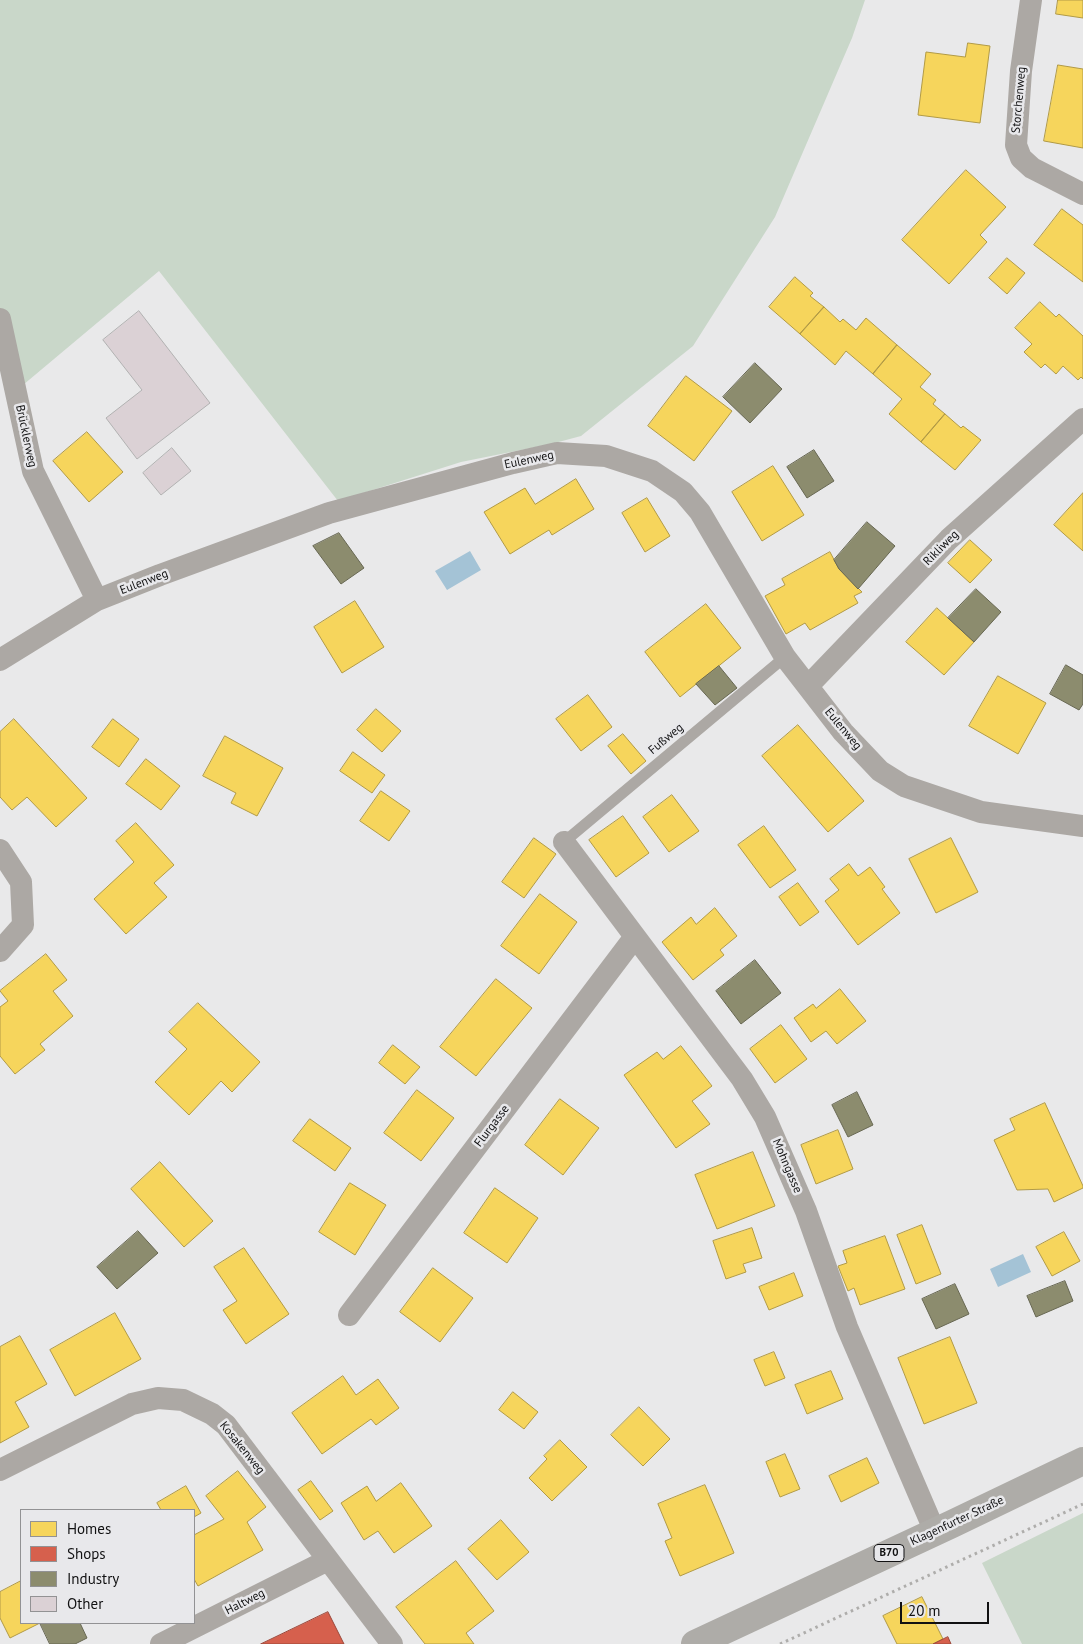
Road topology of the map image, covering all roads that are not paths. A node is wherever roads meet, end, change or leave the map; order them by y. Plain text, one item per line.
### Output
1 (1031, 0) edge
2 (1083, 194) edge
3 (0, 319) edge
4 (1083, 419) edge
5 (97, 600) junction
6 (785, 656) junction
7 (0, 660) edge
8 (808, 686) junction
9 (1083, 826) edge
10 (564, 842) joint
11 (0, 850) edge
12 (634, 938) junction
13 (0, 951) edge
14 (349, 1314) dead end
15 (1083, 1461) edge
16 (0, 1470) edge
17 (935, 1532) junction
18 (328, 1560) junction
19 (161, 1644) edge
20 (392, 1644) edge
21 (695, 1644) edge

1 - 2 street, Storchenweg
3 - 5 street, Brücklerweg
4 - 8 street, Rikliweg
5 - 6 street, Eulenweg
5 - 7 street, Eulenweg
6 - 8 street, Eulenweg
6 - 10 lane, Fußweg
8 - 9 street, Eulenweg
10 - 12 street, Mohngasse
11 - 13 street
12 - 14 street, Flurgasse
12 - 17 street, Mohngasse
15 - 17 main road, Klagenfurter Straße / B70
16 - 18 street, Kosakenweg
17 - 21 main road, Klagenfurter Straße / B70
18 - 19 street, Haltweg
18 - 20 street, Kosakenweg

